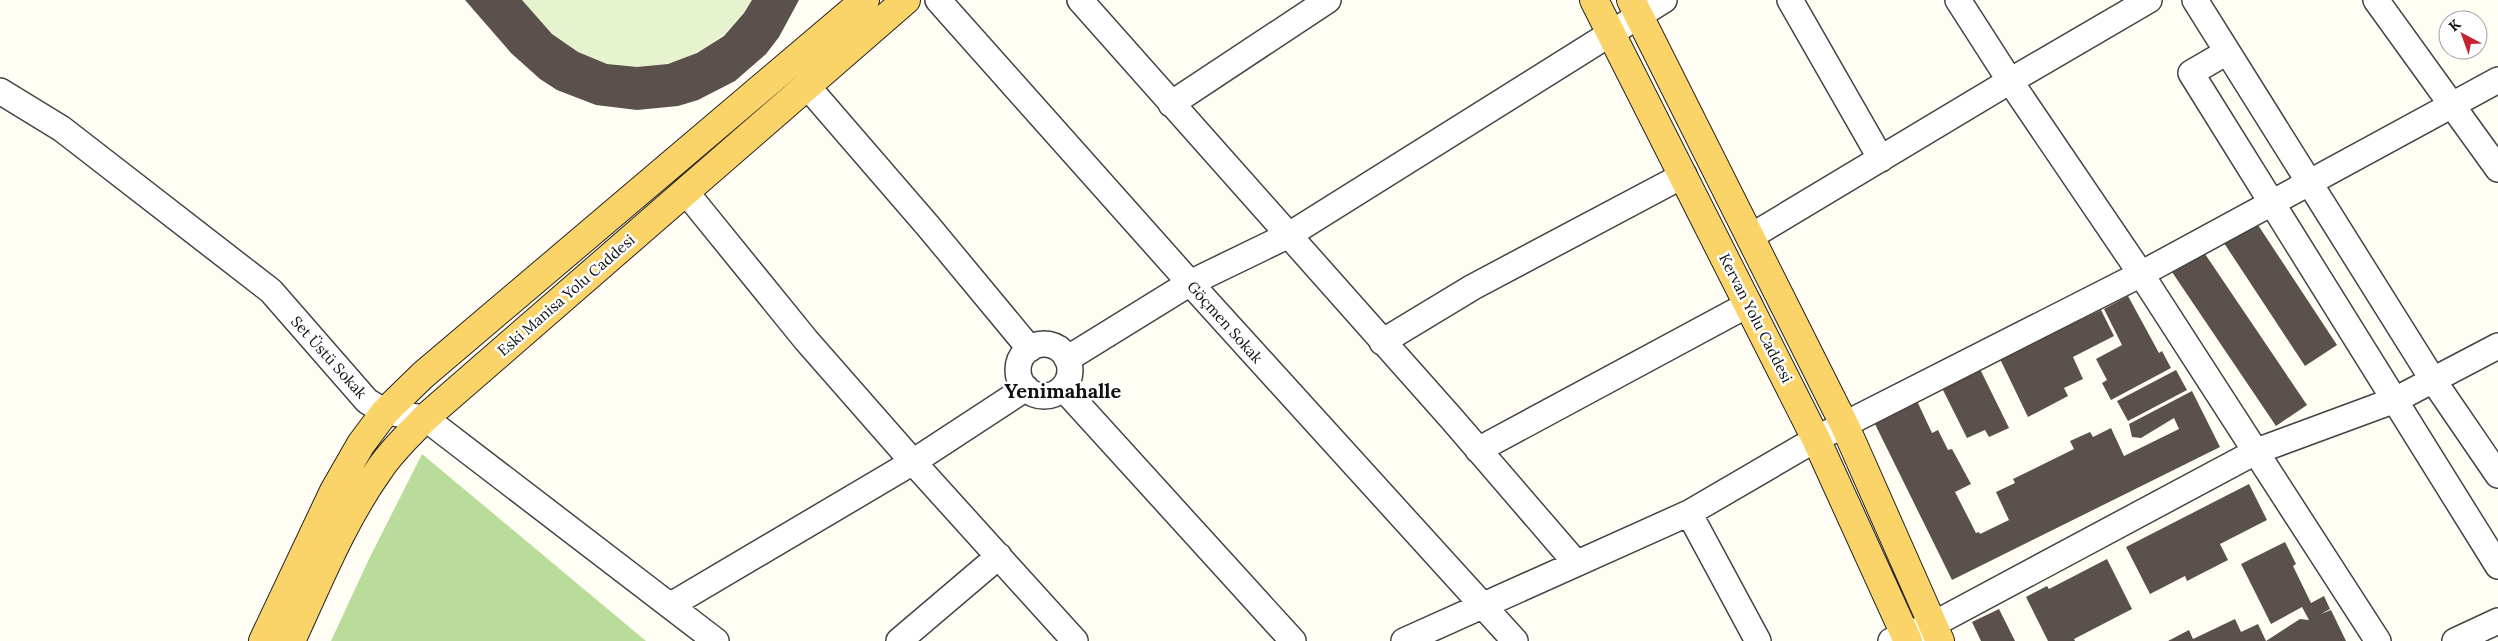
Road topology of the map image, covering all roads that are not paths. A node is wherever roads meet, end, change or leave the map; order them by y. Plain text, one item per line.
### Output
1 (865, 0) edge
2 (906, 0) edge
3 (938, 0) edge
4 (1328, 0) edge
5 (1594, 0) edge
6 (1664, 0) edge
7 (1790, 0) edge
8 (1958, 0) edge
9 (2149, 0) edge
10 (2195, 0) edge
11 (2376, 0) edge
12 (1094, 4) edge
13 (1635, 8) edge
14 (1612, 34) junction
15 (2227, 52) junction
16 (2498, 80) edge
17 (2010, 81) junction
18 (807, 86) junction
19 (0, 92) edge
20 (1171, 104) junction
21 (2451, 105) junction
22 (1882, 159) junction
23 (2498, 169) edge
24 (1684, 175) junction
25 (2309, 182) junction
26 (686, 191) junction
27 (2271, 203) junction
28 (1289, 235) junction
29 (1750, 237) junction
30 (2142, 274) junction
31 (1190, 283) junction
32 (1749, 304) junction
33 (1382, 342) junction
34 (2498, 346) edge
35 (1030, 349) junction
36 (1067, 359) junction
37 (2433, 380) junction
38 (1026, 388) junction
39 (1063, 388) junction
40 (2396, 400) junction
41 (385, 412) junction
42 (425, 418) junction
43 (1844, 424) junction
44 (1816, 439) junction
45 (1478, 450) junction
46 (2256, 451) junction
47 (913, 462) junction
48 (2498, 475) edge
49 (1689, 513) junction
50 (999, 556) junction
51 (1576, 563) junction
52 (2498, 566) edge
53 (671, 605) junction
54 (1484, 606) junction
55 (2498, 621) edge
56 (1936, 633) edge
57 (1901, 639) edge
58 (263, 641) edge
59 (291, 641) edge
60 (716, 641) edge
61 (899, 641) edge
62 (1075, 641) edge
63 (1293, 641) edge
64 (1404, 641) edge
65 (1515, 641) edge
66 (1758, 641) edge
67 (2378, 641) edge
68 (2455, 641) edge

1 - 41 main road, Eski Manisa Yolu Caddesi
2 - 18 main road, Eski Manisa Yolu Caddesi
3 - 31 street, Göçmen Sokak
4 - 20 street
5 - 14 main road, Kervan Yolu Caddesi
6 - 13 street
7 - 22 street
8 - 17 street
9 - 17 street
10 - 15 street
11 - 21 street
12 - 20 street
13 - 14 street
13 - 29 main road, Kervan Yolu Caddesi
14 - 24 main road, Kervan Yolu Caddesi
14 - 28 street
15 - 25 street
15 - 27 street
16 - 21 street
17 - 22 street
17 - 30 street
18 - 26 main road, Eski Manisa Yolu Caddesi
18 - 35 street
19 - 41 street, Set Üstü Sokak
20 - 28 street
21 - 23 street
21 - 25 street
22 - 29 street
24 - 32 main road, Kervan Yolu Caddesi
24 - 33 street
25 - 27 street
25 - 37 street
26 - 42 main road, Eski Manisa Yolu Caddesi
26 - 47 street
27 - 30 street
27 - 40 street
28 - 31 street
28 - 33 street
29 - 43 main road, Kervan Yolu Caddesi
30 - 43 street
30 - 46 street
31 - 36 street
31 - 54 street, Göçmen Sokak
32 - 44 main road, Kervan Yolu Caddesi
32 - 45 street
33 - 45 street
34 - 37 street
35 - 36 street
35 - 38 street
36 - 39 street
37 - 40 street
37 - 48 street
38 - 39 street
38 - 47 street
39 - 63 street
40 - 46 street
40 - 52 street
41 - 42 street, Set Üstü Sokak
41 - 58 main road, Eski Manisa Yolu Caddesi
42 - 53 street, Set Üstü Sokak
42 - 59 main road, Eski Manisa Yolu Caddesi
43 - 44 street
43 - 56 main road, Kervan Yolu Caddesi
44 - 49 street
44 - 57 main road, Kervan Yolu Caddesi
45 - 51 street
46 - 56 street
46 - 67 street
47 - 50 street
47 - 53 street
49 - 51 street
49 - 66 street
50 - 61 street
50 - 62 street
51 - 54 street
53 - 60 street, Set Üstü Sokak
54 - 64 street
54 - 65 street, Göçmen Sokak
55 - 68 street
56 - 57 street

